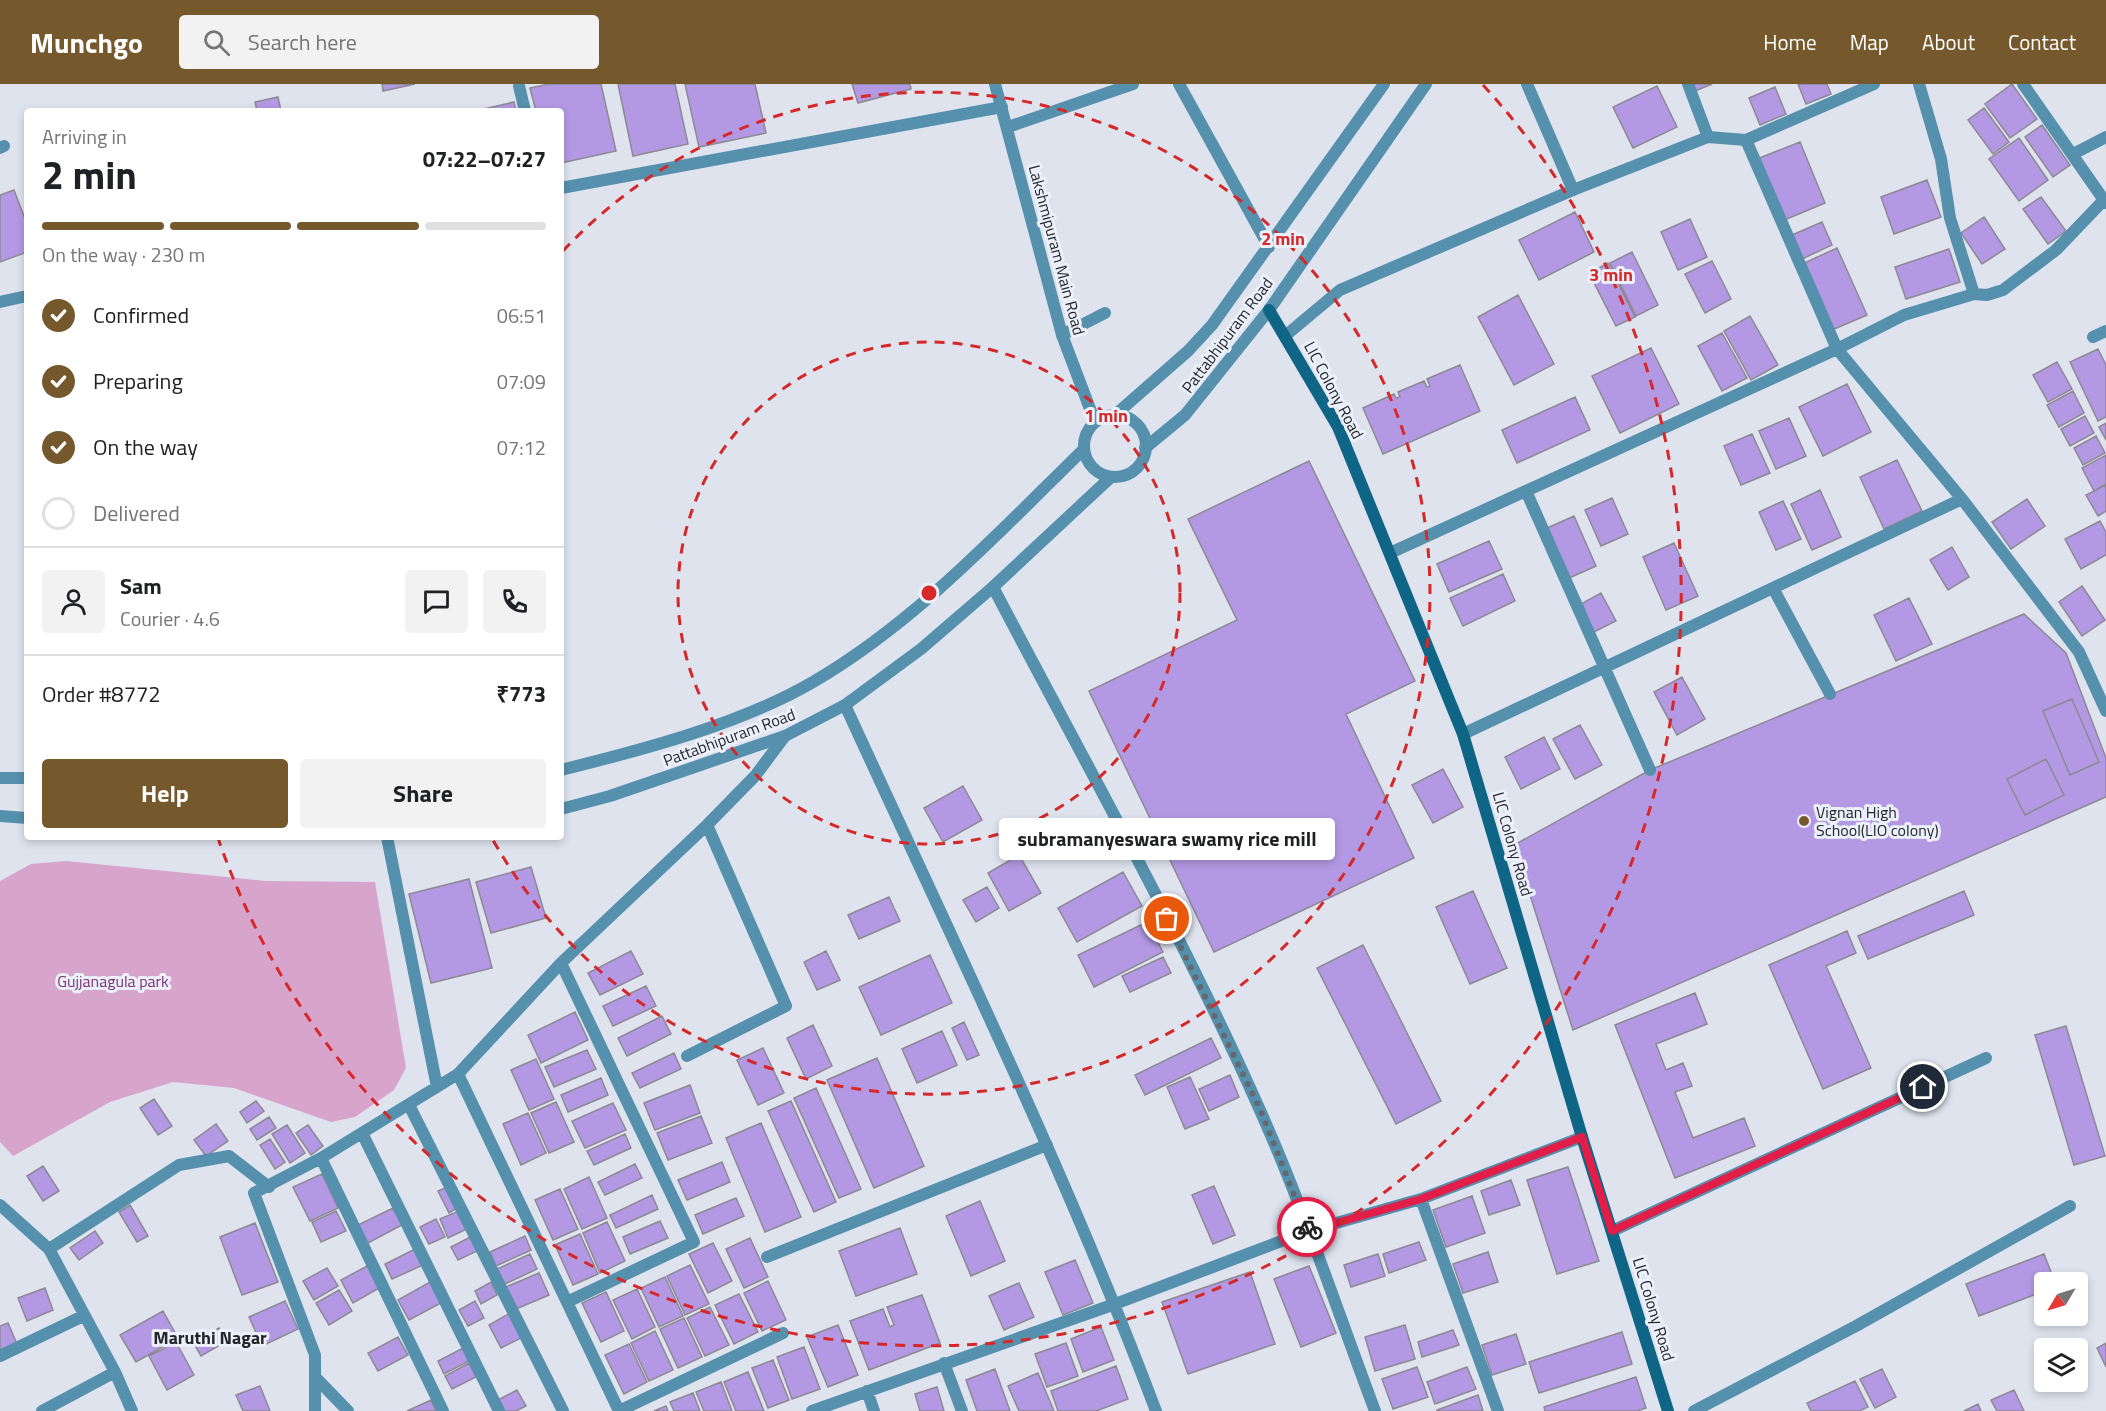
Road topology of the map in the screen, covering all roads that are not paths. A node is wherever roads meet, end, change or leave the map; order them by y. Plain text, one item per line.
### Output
1 (994, 84) edge
2 (1133, 84) edge
3 (1179, 84) edge
4 (1384, 84) edge
5 (1426, 84) edge
6 (1527, 84) edge
7 (1689, 84) edge
8 (1874, 84) edge
9 (1919, 84) edge
10 (2022, 84) edge
11 (519, 86) dead end
12 (1002, 107) junction
13 (524, 108) edge
14 (1008, 128) junction
15 (1708, 137) junction
16 (2106, 137) edge
17 (1746, 140) junction
18 (2073, 154) junction
19 (564, 187) edge
20 (1573, 190) junction
21 (2105, 201) edge
22 (1269, 247) junction
23 (1974, 294) junction
24 (24, 297) edge
25 (0, 302) edge
26 (1269, 310) junction
27 (1105, 313) dead end
28 (2106, 331) edge
29 (1062, 335) junction
30 (1285, 336) junction
31 (2094, 337) dead end
32 (1838, 349) junction
33 (1115, 415) junction
34 (1095, 422) junction
35 (1145, 448) junction
36 (1084, 449) junction
37 (1111, 477) junction
38 (1526, 491) junction
39 (1962, 499) junction
40 (1390, 553) junction
41 (993, 587) junction
42 (1773, 588) junction
43 (1603, 668) junction
44 (1830, 694) dead end
45 (845, 705) junction
46 (2106, 711) edge
47 (1463, 734) junction
48 (784, 736) junction
49 (564, 769) edge
50 (1650, 770) dead end
51 (0, 778) edge
52 (24, 778) edge
53 (564, 808) edge
54 (0, 816) edge
55 (24, 818) edge
56 (707, 825) junction
57 (388, 840) edge
58 (561, 963) junction
59 (687, 1056) dead end
60 (1986, 1058) dead end
61 (458, 1074) junction
62 (437, 1088) junction
63 (409, 1105) junction
64 (362, 1133) junction
65 (1582, 1137) junction
66 (1047, 1145) junction
67 (321, 1158) junction
68 (269, 1187) junction
69 (1421, 1199) junction
70 (0, 1205) edge
71 (2070, 1206) dead end
72 (1308, 1231) junction
73 (1612, 1231) junction
74 (49, 1249) junction
75 (767, 1257) dead end
76 (567, 1302) junction
77 (1115, 1305) junction
78 (83, 1316) junction
79 (783, 1333) dead end
80 (0, 1356) edge
81 (944, 1363) junction
82 (115, 1372) junction
83 (315, 1377) junction
84 (867, 1391) junction
85 (42, 1411) edge
86 (132, 1411) edge
87 (315, 1411) edge
88 (348, 1411) edge
89 (443, 1411) edge
90 (499, 1411) edge
91 (563, 1411) edge
92 (812, 1411) edge
93 (874, 1411) edge
94 (962, 1411) edge
95 (1156, 1411) edge
96 (1375, 1411) edge
97 (1498, 1411) edge
98 (1668, 1411) edge
99 (1694, 1411) edge

1 - 12 street, Lakshmipuram Main Road
2 - 14 street
3 - 22 street
4 - 22 street, Pattabhipuram Road
5 - 26 street, Pattabhipuram Road
6 - 20 street
7 - 15 street
8 - 17 street
9 - 23 street
10 - 18 street
11 - 13 street
12 - 14 street, Lakshmipuram Main Road
12 - 19 street
14 - 29 street, Lakshmipuram Main Road
15 - 17 street
15 - 20 street
16 - 18 street
17 - 32 street
18 - 21 street
20 - 30 street
21 - 23 street
22 - 33 street, Pattabhipuram Road
23 - 32 street
24 - 25 street
26 - 30 main road, LIC Colony Road
26 - 35 street, Pattabhipuram Road
27 - 29 street
28 - 31 street
29 - 34 street, Lakshmipuram Main Road
30 - 40 main road, LIC Colony Road
32 - 38 street
32 - 39 street
33 - 34 street
33 - 35 street
34 - 36 street
35 - 37 street
36 - 37 street
36 - 49 street, Pattabhipuram Road
37 - 41 street, Pattabhipuram Road
38 - 40 street
38 - 43 street
39 - 42 street
39 - 46 street
40 - 47 main road, LIC Colony Road
41 - 45 street, Pattabhipuram Road
41 - 72 street
42 - 43 street
42 - 44 street
43 - 47 street
43 - 50 street
45 - 48 street, Pattabhipuram Road
45 - 66 street
47 - 65 main road, LIC Colony Road
48 - 53 street, Pattabhipuram Road
48 - 56 street
51 - 52 street
54 - 55 street
56 - 58 street
56 - 59 street
57 - 62 street
58 - 61 street
58 - 76 street
60 - 73 street
61 - 62 street
61 - 76 street
62 - 63 street
63 - 64 street
63 - 91 street
64 - 67 street
64 - 90 street
65 - 69 street
65 - 73 main road, LIC Colony Road
66 - 75 street
66 - 77 street
67 - 68 street
67 - 89 street
68 - 74 street
68 - 83 street
69 - 72 street
69 - 97 street
70 - 74 street
71 - 99 street
72 - 77 street
72 - 96 street
73 - 98 main road, LIC Colony Road
74 - 78 street
76 - 79 street
77 - 81 street
77 - 95 street
78 - 80 street
78 - 82 street
81 - 84 street
81 - 94 street
82 - 85 street
82 - 86 street
83 - 87 street
83 - 88 street
84 - 92 street
84 - 93 street

